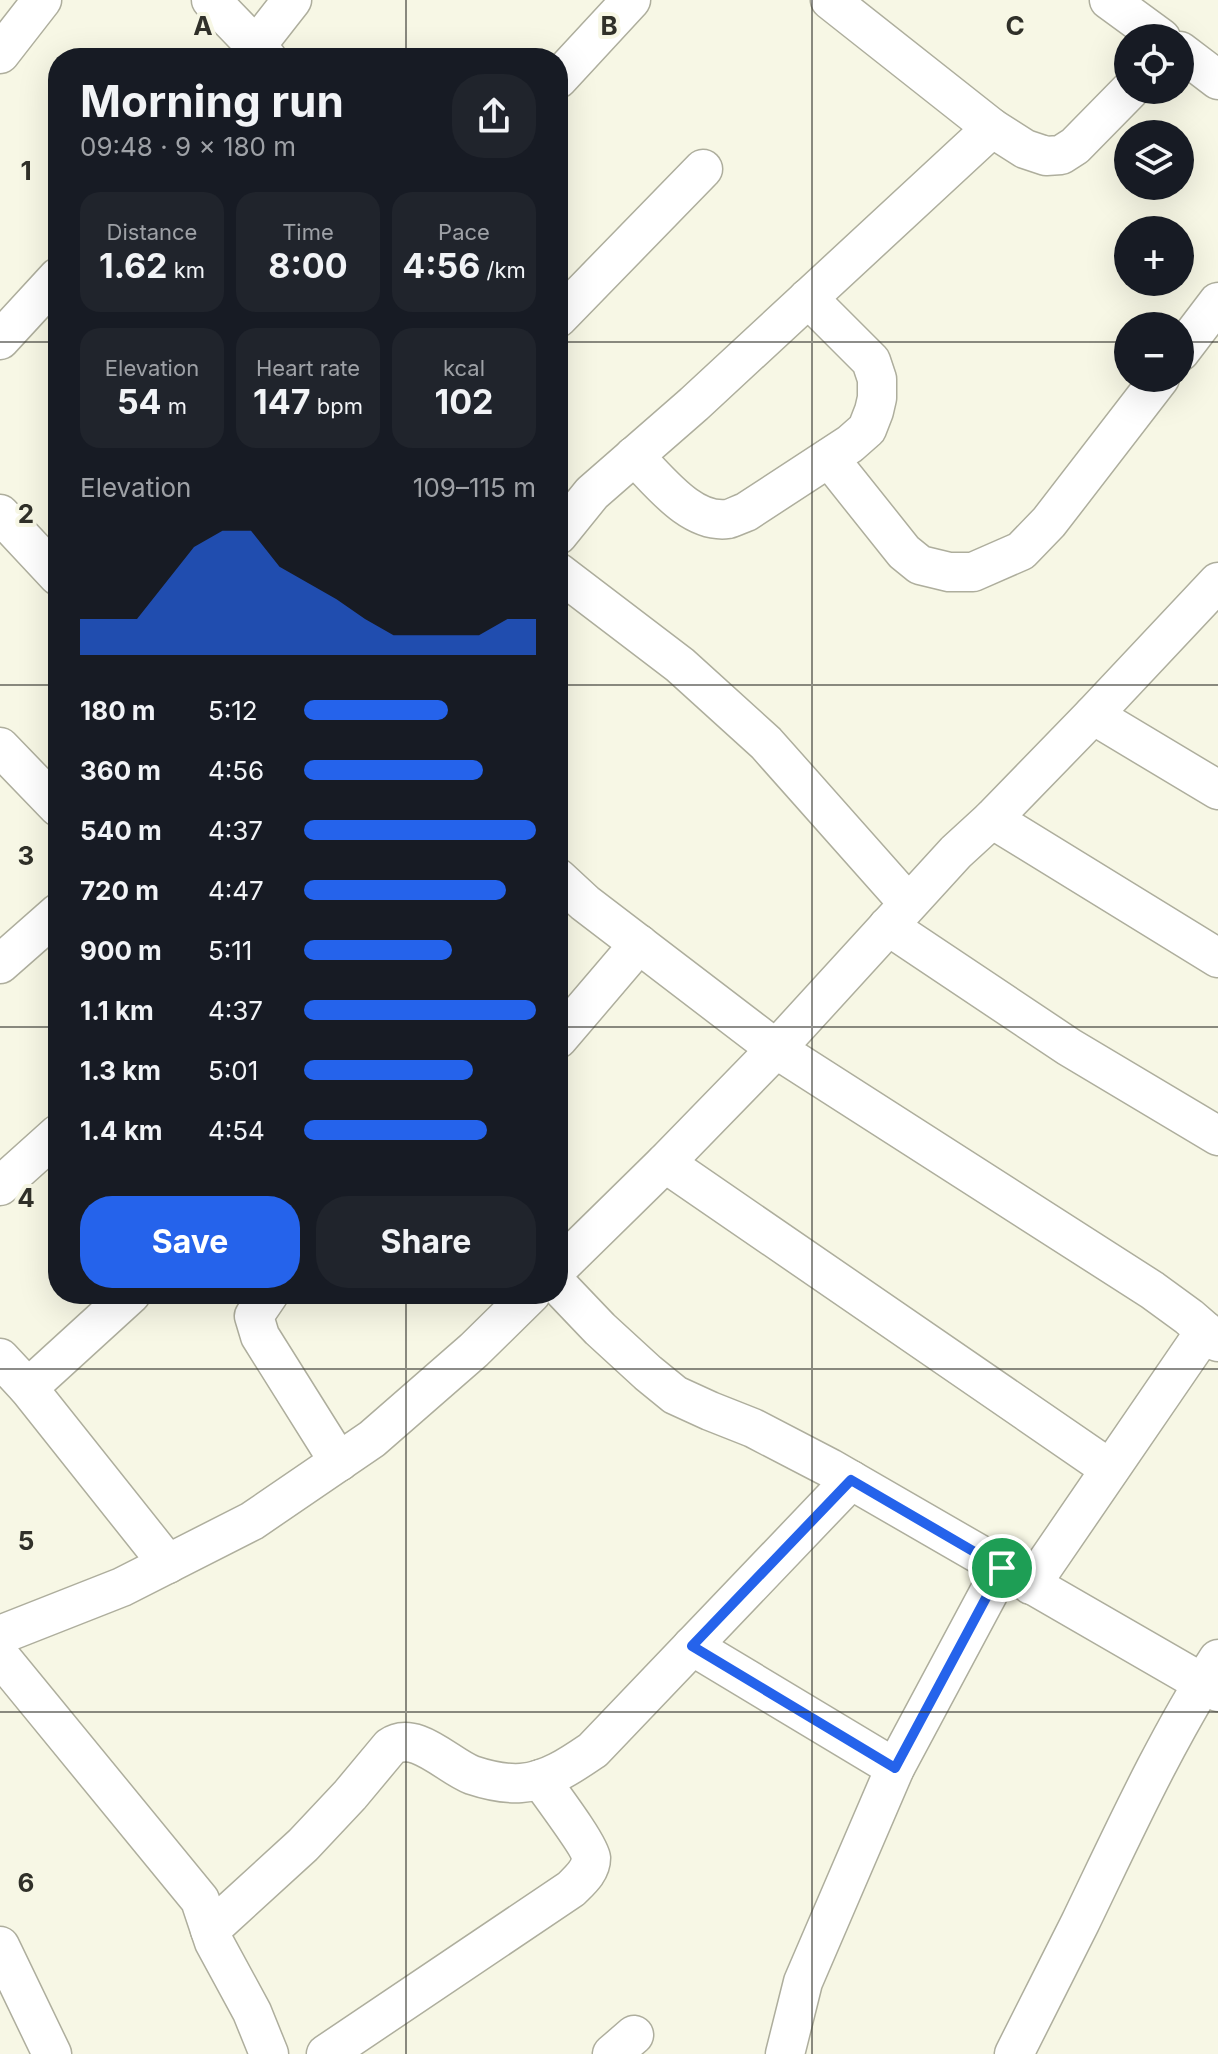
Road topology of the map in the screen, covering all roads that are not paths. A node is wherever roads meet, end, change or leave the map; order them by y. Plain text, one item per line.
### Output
1 (42, 0) edge
2 (211, 0) edge
3 (292, 0) edge
4 (631, 0) edge
5 (830, 0) edge
6 (1109, 0) edge
7 (1142, 24) edge
8 (255, 48) edge
9 (264, 48) edge
10 (0, 54) edge
11 (1194, 61) edge
12 (568, 68) edge
13 (1218, 79) edge
14 (1116, 104) edge
15 (992, 128) junction
16 (703, 169) dead end
17 (48, 288) edge
18 (808, 298) junction
19 (1218, 302) edge
20 (568, 308) edge
21 (1194, 334) edge
22 (0, 340) edge
23 (1149, 392) edge
24 (634, 456) junction
25 (829, 458) junction
26 (0, 514) edge
27 (568, 523) edge
28 (48, 565) edge
29 (568, 580) edge
30 (1218, 582) edge
31 (1093, 715) junction
32 (0, 747) edge
33 (1218, 790) edge
34 (48, 797) edge
35 (992, 819) junction
36 (568, 887) edge
37 (898, 915) junction
38 (48, 922) edge
39 (639, 944) junction
40 (1218, 958) edge
41 (0, 964) edge
42 (568, 1027) edge
43 (776, 1049) junction
44 (1218, 1136) edge
45 (48, 1143) edge
46 (665, 1163) junction
47 (0, 1186) edge
48 (568, 1258) edge
49 (568, 1295) edge
50 (120, 1304) edge
51 (262, 1304) edge
52 (521, 1304) edge
53 (1212, 1336) edge
54 (0, 1358) edge
55 (28, 1388) junction
56 (339, 1462) junction
57 (1110, 1469) junction
58 (851, 1480) junction
59 (168, 1564) junction
60 (1017, 1576) junction
61 (2, 1636) edge
62 (692, 1646) junction
63 (1213, 1678) edge
64 (895, 1768) junction
65 (540, 1779) junction
66 (210, 1930) junction
67 (0, 1946) edge
68 (52, 2054) edge
69 (269, 2054) edge
70 (326, 2054) edge
71 (785, 2054) edge
72 (1014, 2054) edge

1 - 10 street
2 - 8 street
3 - 9 street
4 - 12 street
5 - 15 street
6 - 7 street
11 - 13 street
14 - 15 street
15 - 18 street
16 - 20 street
17 - 22 street
18 - 24 street
18 - 25 street
19 - 21 street
23 - 25 street
24 - 25 street
24 - 27 street
26 - 28 street
29 - 37 street
30 - 31 street
31 - 33 street
31 - 35 street
32 - 34 street
35 - 37 street
35 - 40 street
36 - 39 street
37 - 43 street
37 - 44 street
38 - 41 street
39 - 42 street
39 - 43 street
43 - 46 street
43 - 53 street
45 - 47 street
46 - 48 street
46 - 57 street
49 - 58 street
50 - 55 street
51 - 56 street
52 - 56 street
53 - 57 street
54 - 55 street
55 - 59 street
56 - 59 street
57 - 60 street
58 - 60 street
58 - 62 street
59 - 61 street
60 - 63 street
60 - 64 street
61 - 66 street
62 - 64 street
62 - 65 street
63 - 72 street
64 - 71 street
65 - 66 street
65 - 70 street
66 - 69 street
67 - 68 street

